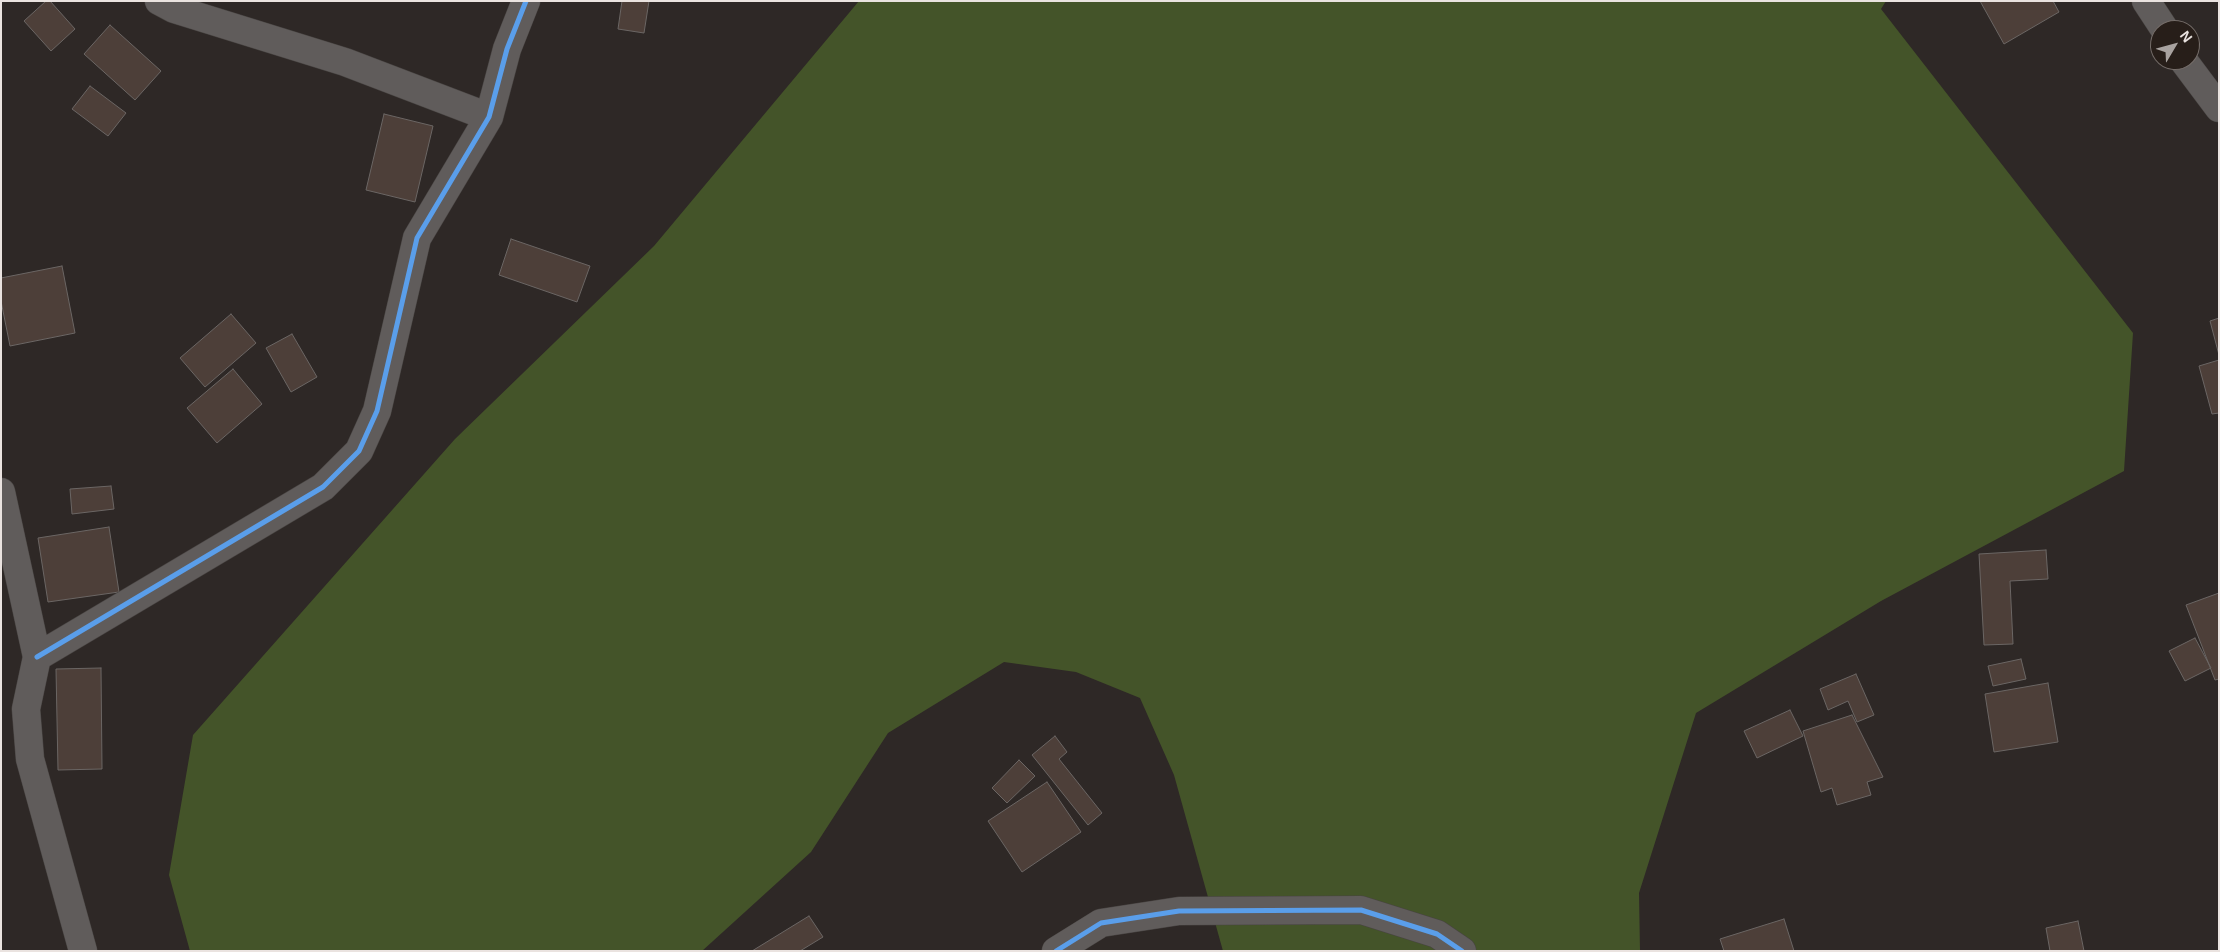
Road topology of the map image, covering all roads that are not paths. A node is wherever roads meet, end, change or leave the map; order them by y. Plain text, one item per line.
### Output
1 (158, 1) edge
2 (526, 1) edge
3 (2146, 1) edge
4 (2158, 20) edge
5 (2190, 70) edge
6 (2219, 108) edge
7 (489, 117) junction
8 (1, 492) edge
9 (37, 657) junction
10 (83, 951) edge
11 (1056, 951) edge
12 (1462, 951) edge

1 - 7 street
2 - 7 street
3 - 4 street
5 - 6 street
7 - 9 street
8 - 9 street
9 - 10 street
11 - 12 street

